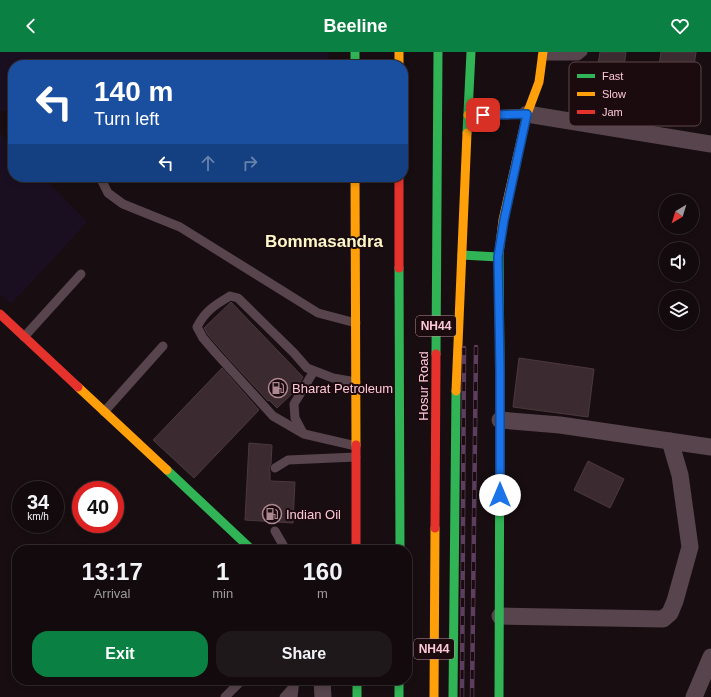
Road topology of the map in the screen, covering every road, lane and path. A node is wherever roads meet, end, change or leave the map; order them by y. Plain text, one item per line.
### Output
1 (438, 52) edge
2 (471, 52) edge
3 (583, 52) edge
4 (542, 54) edge
5 (527, 114) junction
6 (468, 115) junction
7 (569, 121) edge
8 (601, 126) edge
9 (711, 144) edge
10 (102, 182) edge
11 (355, 182) edge
12 (399, 182) edge
13 (462, 255) junction
14 (498, 257) junction
15 (81, 274) dead end
16 (0, 314) edge
17 (356, 323) junction
18 (24, 337) junction
19 (163, 346) dead end
20 (314, 371) junction
21 (356, 382) junction
22 (104, 412) junction
23 (500, 420) junction
24 (304, 434) junction
25 (670, 441) junction
26 (356, 446) junction
27 (711, 447) edge
28 (356, 457) junction
29 (275, 468) dead end
30 (275, 531) dead end
31 (247, 545) edge
32 (283, 545) edge
33 (356, 545) edge
34 (400, 545) edge
35 (500, 616) junction
36 (711, 657) edge
37 (237, 685) edge
38 (293, 685) edge
39 (295, 685) edge
40 (322, 685) edge
41 (357, 685) edge
42 (400, 685) edge
43 (225, 697) edge
44 (284, 697) edge
45 (293, 697) edge
46 (323, 697) edge
47 (357, 697) edge
48 (399, 697) edge
49 (434, 697) edge
50 (453, 697) edge
51 (499, 697) edge
52 (694, 697) edge

1 - 49 main road, Hosur Road / NH44
2 - 6 main road
3 - 4 lane
4 - 5 main road
5 - 6 main road
5 - 7 street
5 - 14 main road
6 - 13 main road
8 - 9 street
10 - 17 lane
11 - 17 main road
12 - 34 main road, Hosur Road / NH44
13 - 14 main road
13 - 50 main road
14 - 23 main road
15 - 18 lane
16 - 18 main road
17 - 21 main road
18 - 22 main road
19 - 22 lane
20 - 21 lane
20 - 24 lane
20 - 24 lane
21 - 26 main road
22 - 31 main road
23 - 25 street
23 - 35 main road
24 - 26 lane
25 - 27 street
25 - 35 street
26 - 28 main road
28 - 29 lane
28 - 33 main road
30 - 32 lane
35 - 51 main road
36 - 52 street
37 - 43 lane
38 - 44 lane
39 - 45 lane
40 - 46 street
41 - 47 main road
42 - 48 main road

